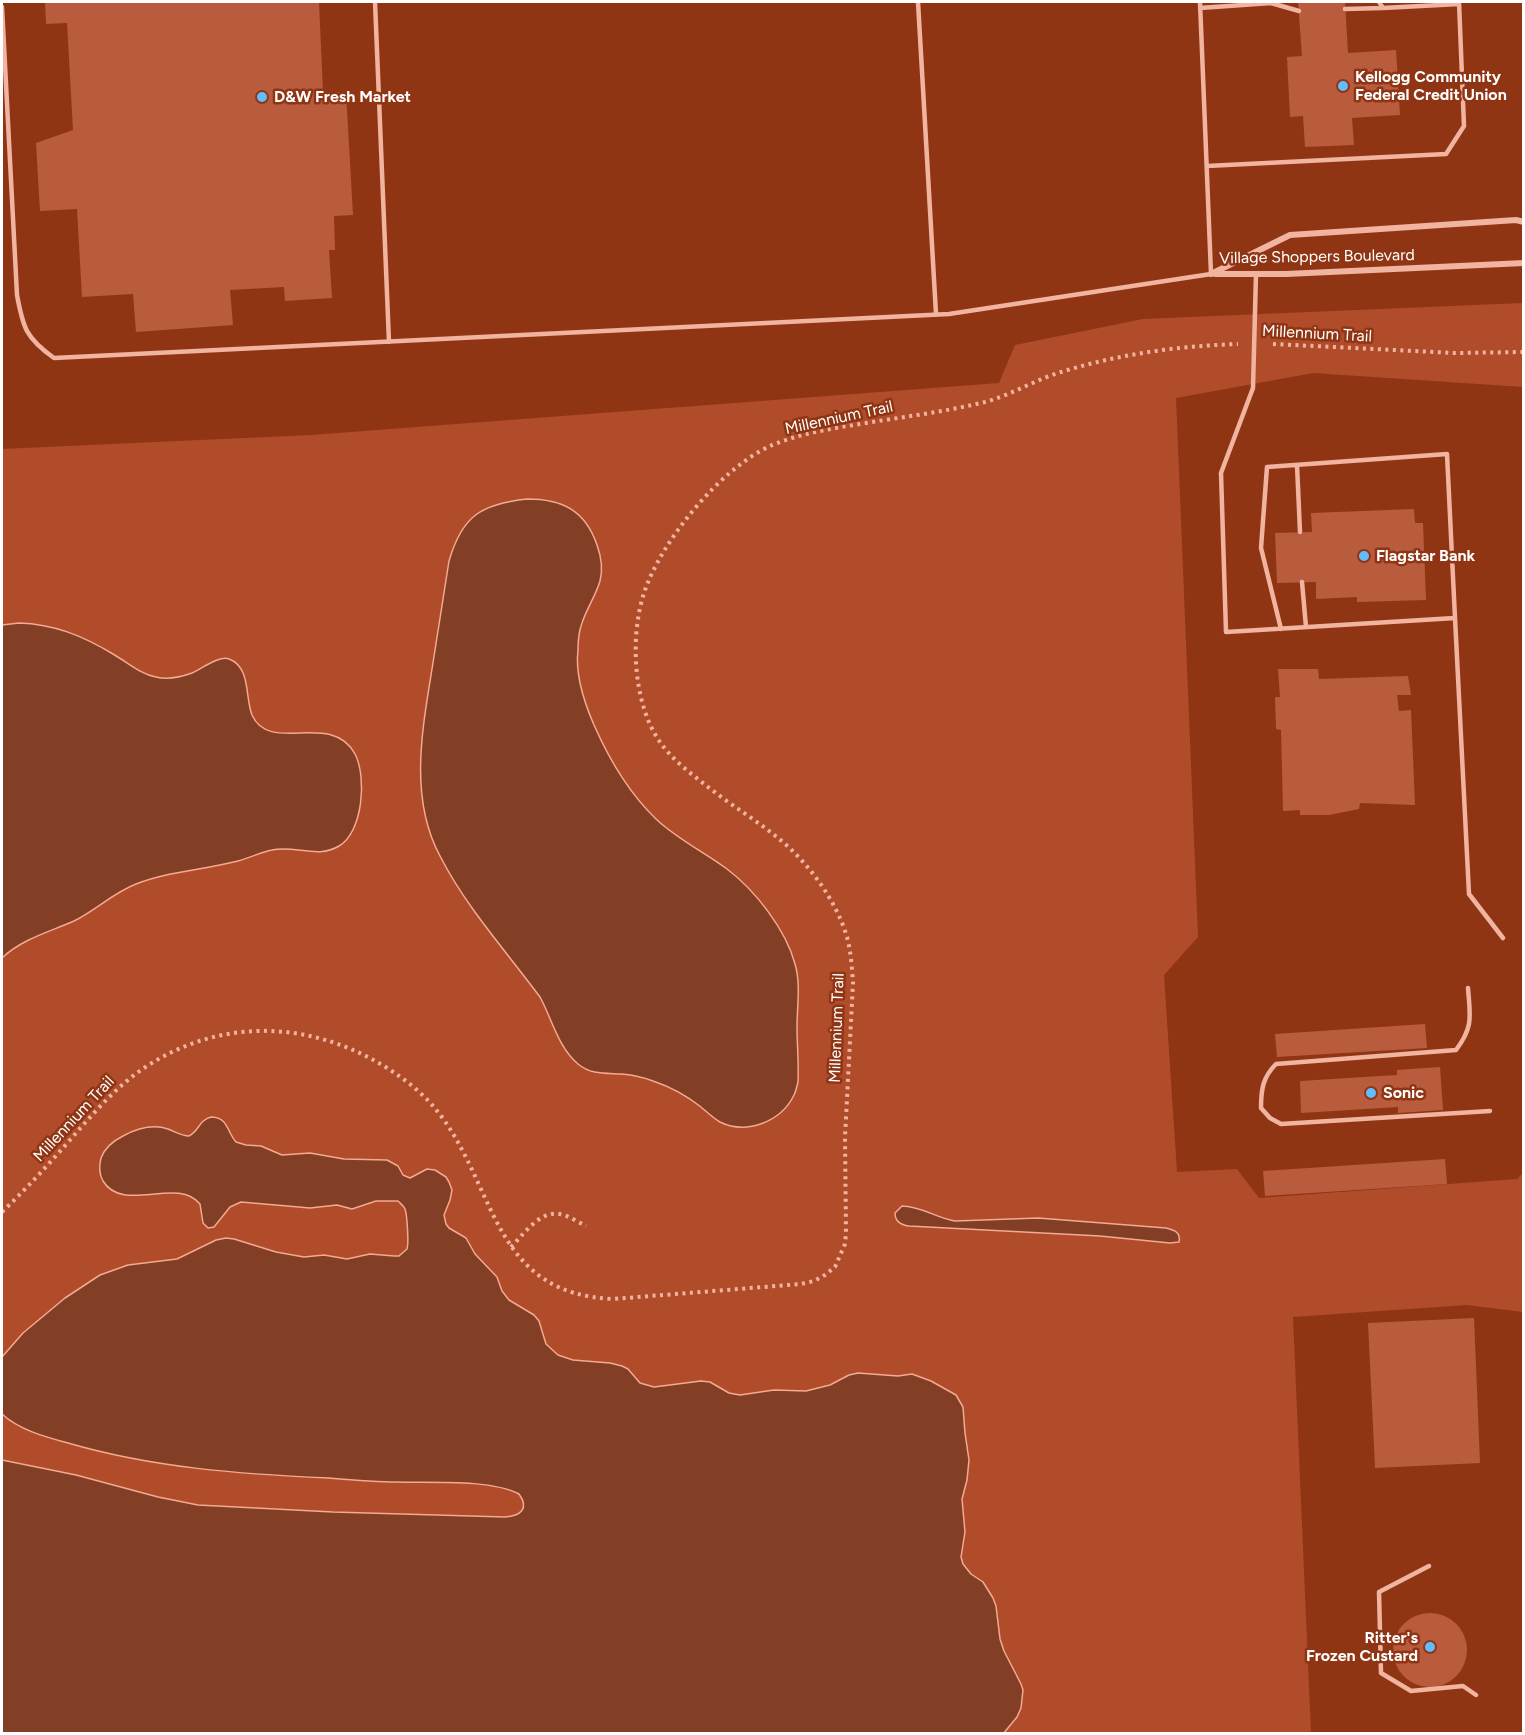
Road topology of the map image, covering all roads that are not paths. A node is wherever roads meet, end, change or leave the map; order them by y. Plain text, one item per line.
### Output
1 (375, 2) edge
2 (918, 2) edge
3 (1272, 2) edge
4 (1378, 2) edge
5 (1459, 3) edge
6 (1200, 5) edge
7 (2, 7) edge
8 (1383, 8) junction
9 (1345, 9) dead end
10 (1299, 11) dead end
11 (1207, 166) junction
12 (1524, 222) edge
13 (1524, 263) edge
14 (1211, 274) junction
15 (1256, 274) junction
16 (936, 314) junction
17 (389, 342) junction
18 (1297, 465) junction
19 (1300, 532) dead end
20 (1302, 582) dead end
21 (1455, 618) junction
22 (1306, 627) junction
23 (1281, 629) junction
24 (1503, 938) dead end
25 (1468, 987) dead end
26 (1490, 1112) dead end
27 (1429, 1566) dead end
28 (1476, 1695) dead end

1 - 17 lane
2 - 16 lane
3 - 6 lane
3 - 10 lane
4 - 8 lane
5 - 8 lane
5 - 11 lane
6 - 11 lane
7 - 17 lane
8 - 9 lane
11 - 14 lane
12 - 14 street, Village Shoppers Boulevard
13 - 15 street, Village Shoppers Boulevard
14 - 15 street, Village Shoppers Boulevard
14 - 16 lane
15 - 23 lane
16 - 17 lane
18 - 19 lane
18 - 21 lane
18 - 23 lane
20 - 22 lane
21 - 22 lane
21 - 24 lane
22 - 23 lane
25 - 26 lane
27 - 28 lane

